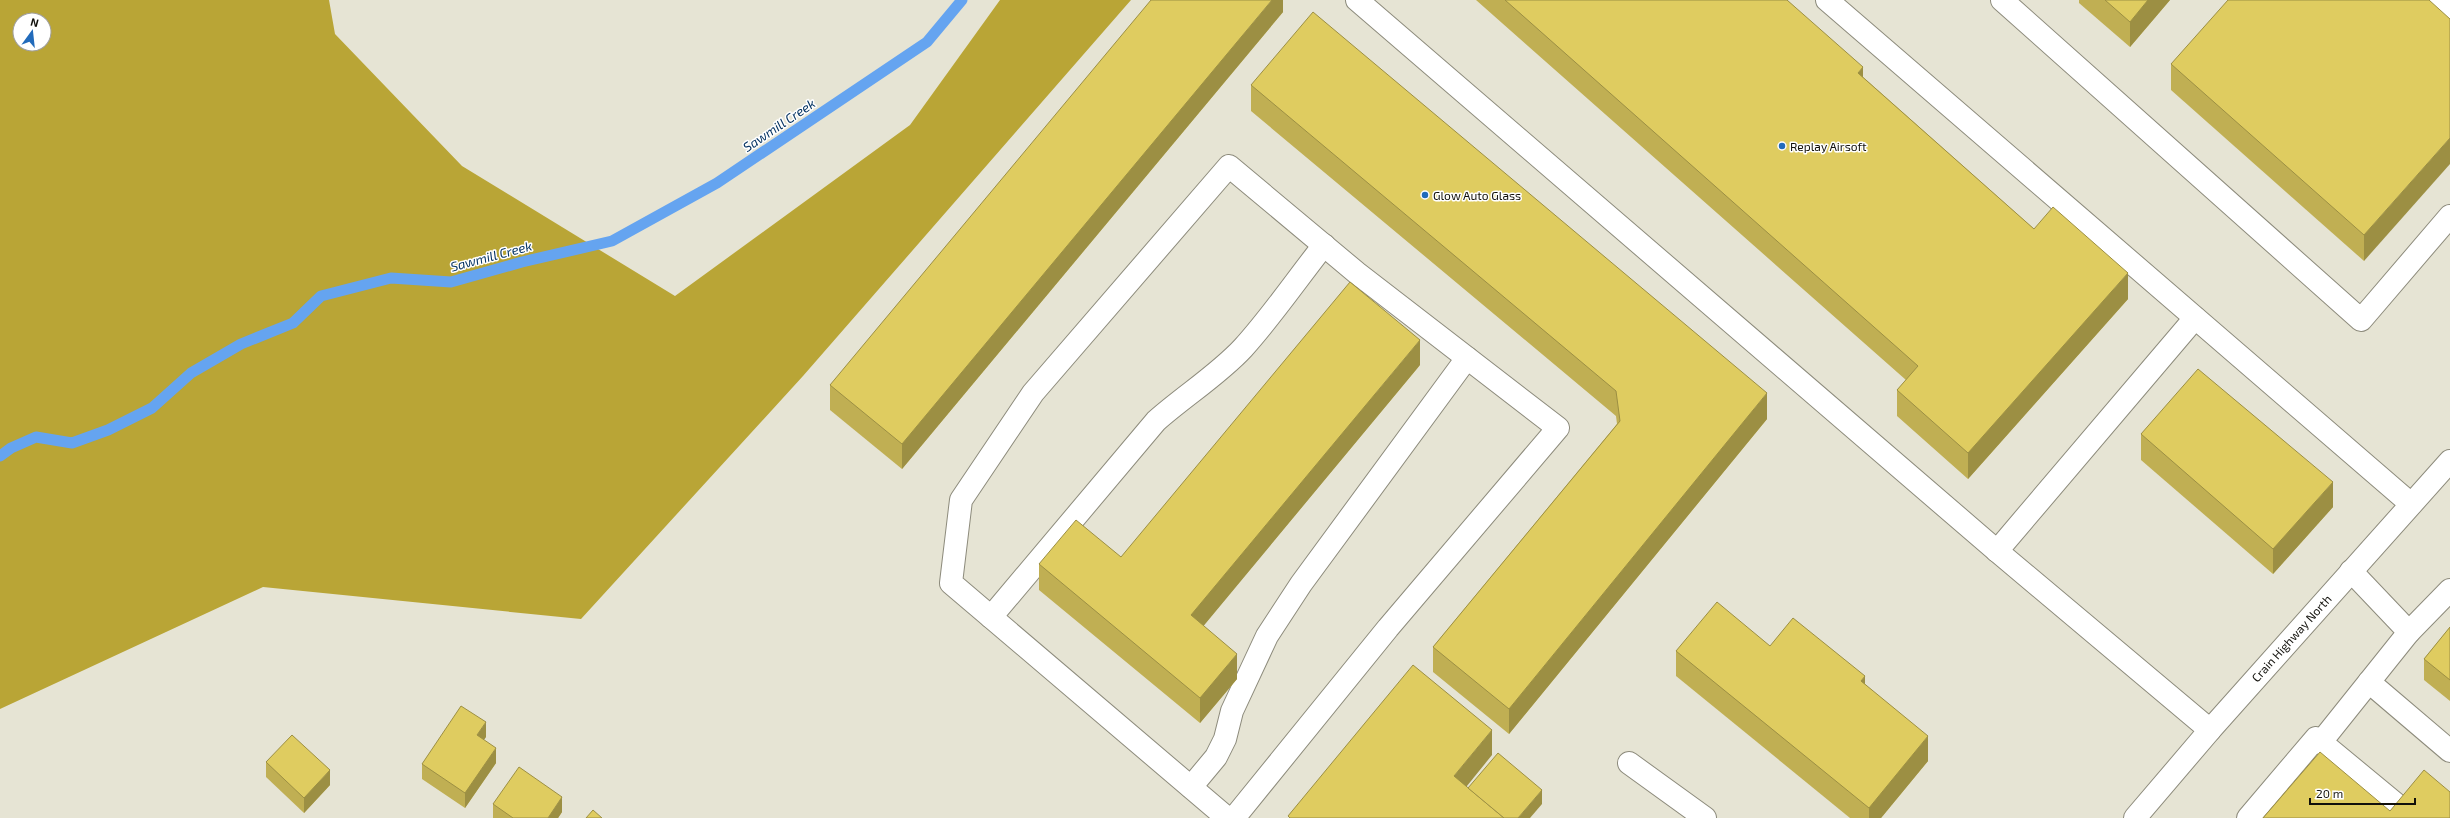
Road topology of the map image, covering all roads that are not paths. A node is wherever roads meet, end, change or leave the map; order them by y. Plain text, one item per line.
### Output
1 (1357, 0) edge
2 (1827, 0) edge
3 (2002, 0) edge
4 (2437, 0) edge
5 (2450, 12) edge
6 (2450, 216) edge
7 (1324, 245) junction
8 (2195, 318) junction
9 (1467, 358) junction
10 (2450, 461) edge
11 (2411, 504) junction
12 (1997, 551) junction
13 (2351, 571) junction
14 (2450, 590) edge
15 (991, 617) junction
16 (2410, 632) junction
17 (2369, 682) junction
18 (2210, 730) junction
19 (2321, 742) junction
20 (2450, 751) edge
21 (1629, 763) dead end
22 (1191, 787) junction
23 (2408, 814) edge
24 (1227, 818) edge
25 (1234, 818) edge
26 (1705, 818) edge
27 (2135, 818) edge
28 (2248, 818) edge

1 - 12 street
2 - 8 street
3 - 6 street
4 - 5 street
7 - 9 street
7 - 15 street
7 - 15 street
8 - 11 street
8 - 12 street
9 - 22 street
9 - 25 street
10 - 11 street, Crain Highway North
11 - 13 street, Crain Highway North
12 - 18 street
13 - 16 street
13 - 18 street, Crain Highway North
14 - 16 street
15 - 22 street
16 - 17 street
17 - 19 street
17 - 20 street
18 - 27 street, Crain Highway North
19 - 23 street
19 - 28 street
21 - 26 street
22 - 24 street

